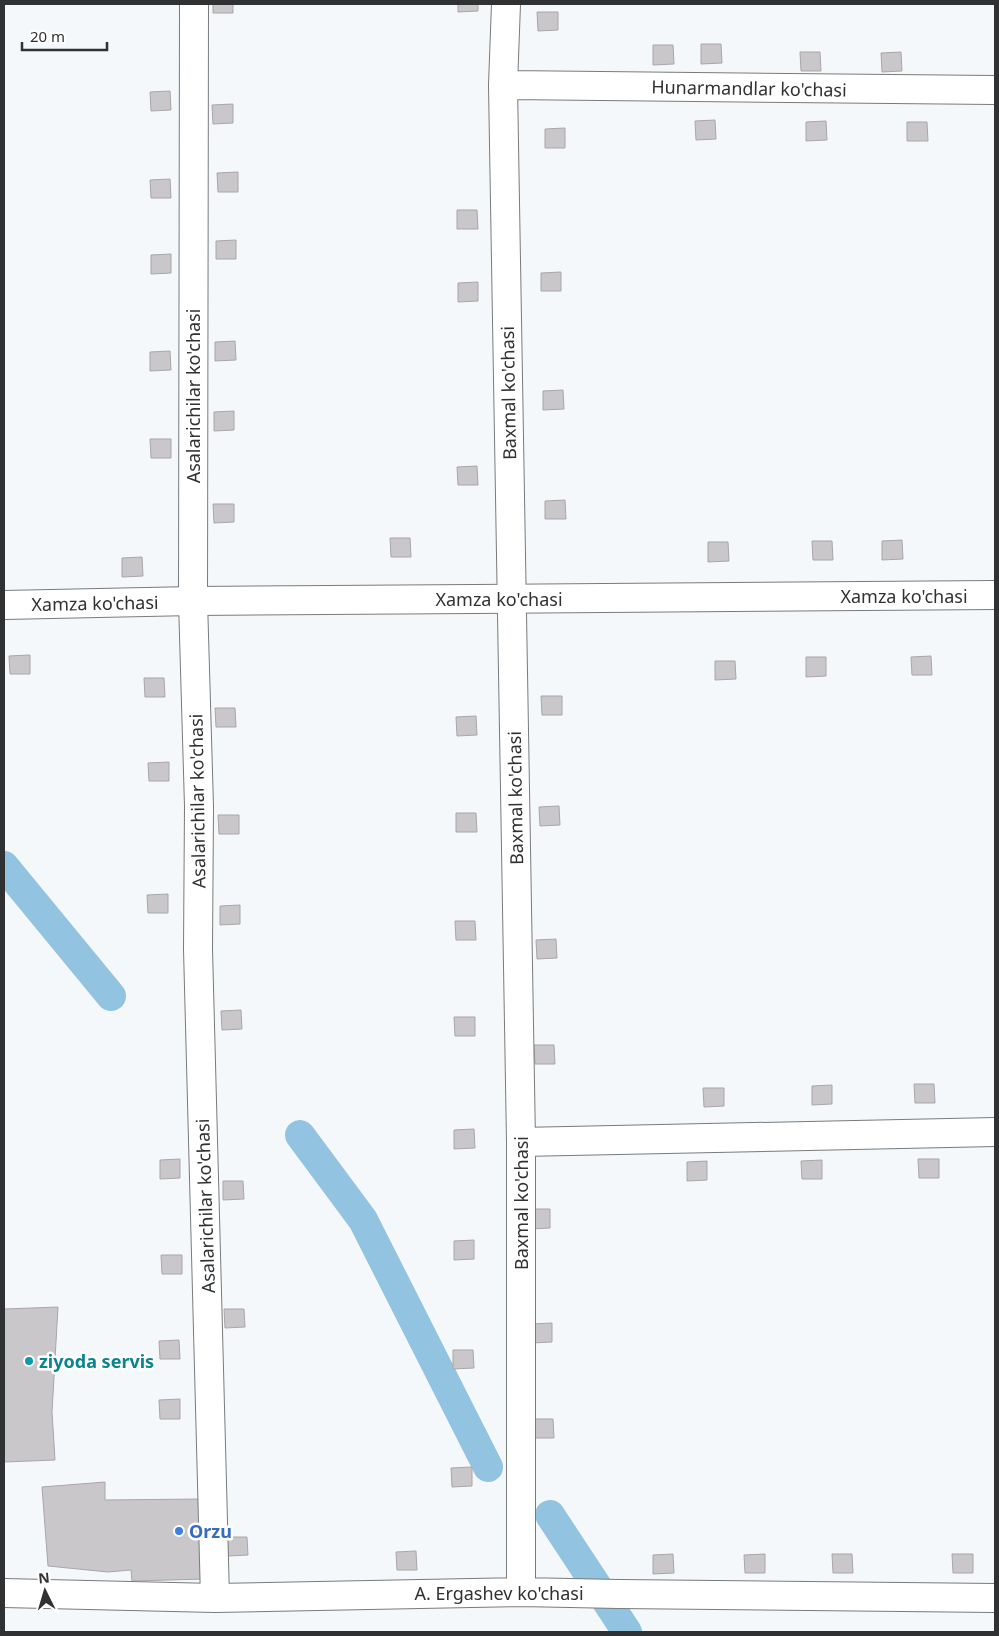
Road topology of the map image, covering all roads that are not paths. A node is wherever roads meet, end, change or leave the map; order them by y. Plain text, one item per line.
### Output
1 (194, 4) edge
2 (506, 4) edge
3 (503, 85) junction
4 (995, 90) edge
5 (995, 595) edge
6 (512, 598) junction
7 (193, 601) junction
8 (4, 605) edge
9 (995, 1132) edge
10 (521, 1142) junction
11 (521, 1592) junction
12 (4, 1593) edge
13 (215, 1598) junction
14 (995, 1598) edge

1 - 7 street, Asalarichilar ko'chasi
2 - 3 street, Baxmal ko'chasi
3 - 4 street, Hunarmandlar ko'chasi
3 - 6 street, Baxmal ko'chasi
5 - 6 street, Xamza ko'chasi
6 - 7 street, Xamza ko'chasi
6 - 10 street, Baxmal ko'chasi
7 - 8 street, Xamza ko'chasi
7 - 13 street, Asalarichilar ko'chasi
9 - 10 street
10 - 11 street, Baxmal ko'chasi
11 - 13 street, A. Ergashev ko'chasi
11 - 14 street, A. Ergashev ko'chasi
12 - 13 street, A. Ergashev ko'chasi

